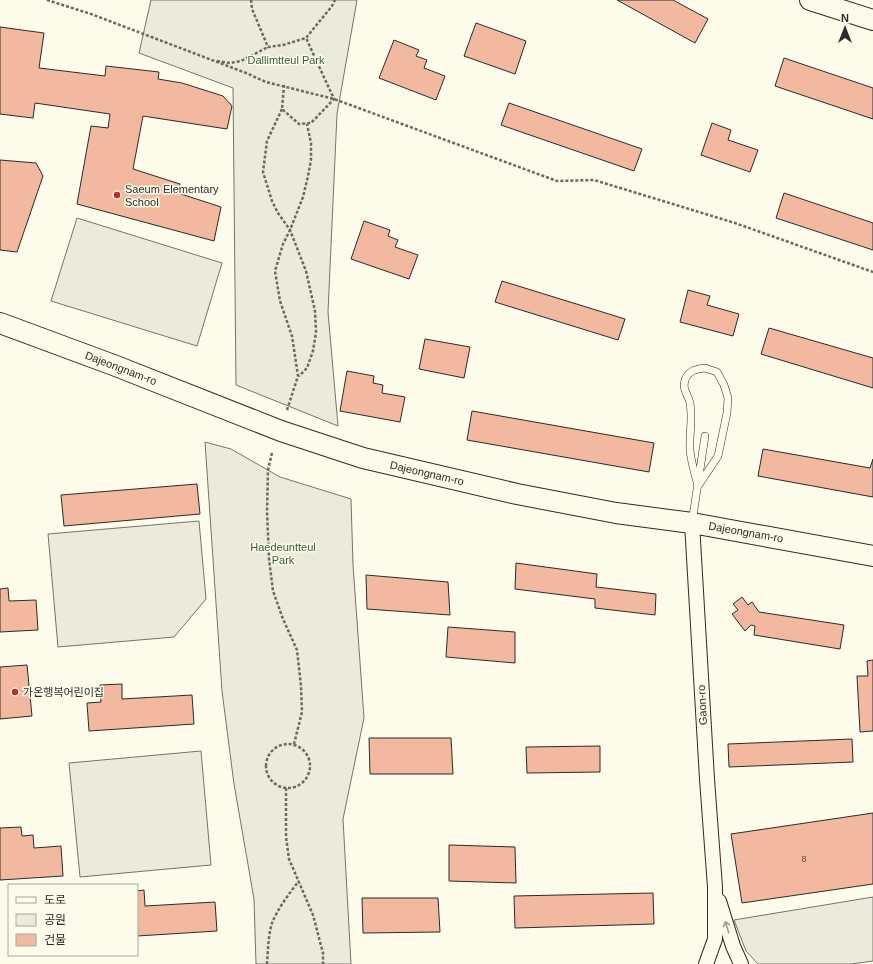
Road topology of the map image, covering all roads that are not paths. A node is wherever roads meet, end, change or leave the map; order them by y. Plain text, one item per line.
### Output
1 (810, 0) edge
2 (873, 20) edge
3 (0, 323) edge
4 (706, 436) dead end
5 (698, 486) junction
6 (692, 523) junction
7 (873, 556) edge
8 (715, 887) junction
9 (706, 964) edge
10 (741, 964) edge

1 - 2 street
3 - 6 street, Dajeongnam-ro
4 - 5 lane
5 - 5 lane
5 - 6 lane
6 - 7 street, Dajeongnam-ro
6 - 8 street, Gaon-ro
8 - 9 street
10 -> 8 street

